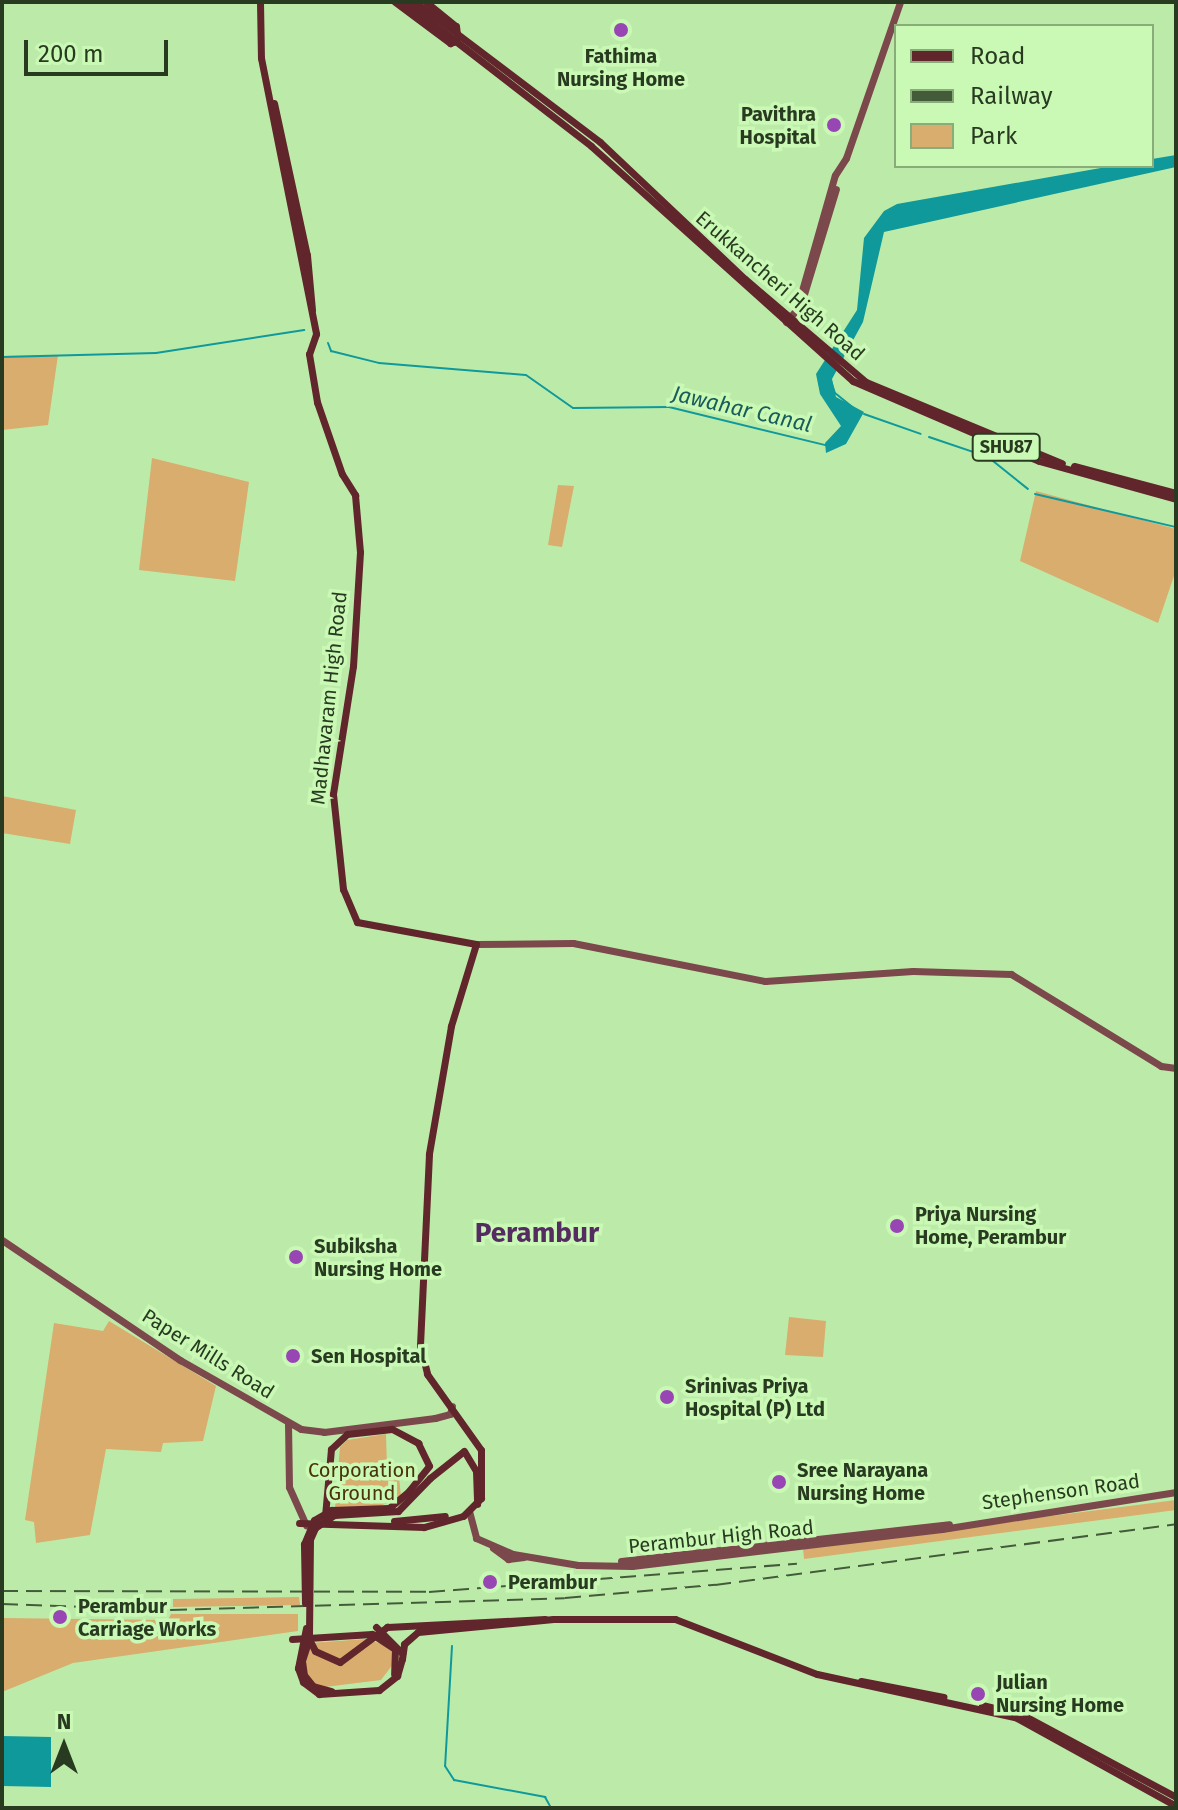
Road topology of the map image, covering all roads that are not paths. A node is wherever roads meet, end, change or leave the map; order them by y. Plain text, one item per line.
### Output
1 (262, 2) edge
2 (395, 2) edge
3 (405, 2) edge
4 (415, 2) edge
5 (426, 2) edge
6 (900, 2) edge
7 (457, 38) junction
8 (787, 321) junction
9 (932, 413) junction
10 (1176, 493) edge
11 (1176, 499) edge
12 (476, 944) junction
13 (1176, 1068) edge
14 (2, 1243) edge
15 (452, 1406) junction
16 (288, 1423) junction
17 (324, 1432) junction
18 (331, 1449) junction
19 (1176, 1492) edge
20 (477, 1504) junction
21 (326, 1505) junction
22 (468, 1512) junction
23 (324, 1522) junction
24 (302, 1523) junction
25 (315, 1534) dead end
26 (618, 1563) joint
27 (549, 1619) junction
28 (409, 1625) dead end
29 (376, 1627) dead end
30 (408, 1638) junction
31 (292, 1639) dead end
32 (309, 1639) junction
33 (401, 1656) junction
34 (1092, 1756) junction
35 (1176, 1797) edge
36 (1176, 1806) edge

1 - 12 main road, Madhavaram High Road
2 - 7 main road
3 - 7 main road, SHU87
4 - 7 main road, SHU87
5 - 7 main road
6 - 8 main road
7 - 8 main road, SHU87
8 - 9 main road, Erukkancheri High Road / SHU87
9 - 10 main road, Erukkancheri High Road / SHU87
9 - 11 main road, SHU87
12 - 13 main road
12 - 15 main road
14 - 16 main road, Paper Mills Road
15 - 17 main road
15 - 20 main road
16 - 17 main road
16 - 24 main road, Paper Mills Road
17 - 18 main road
18 - 21 main road
18 - 33 main road, bridge
19 - 26 main road, Stephenson Road
20 - 22 main road
20 - 32 main road, bridge
21 - 22 main road
21 - 23 main road
22 - 23 main road
22 - 26 main road, Perambur High Road
23 - 24 main road
24 - 25 main road, Paper Mills Road
27 - 30 main road
27 - 32 main road, bridge
27 - 34 main road
28 - 30 main road
29 - 33 main road
30 - 33 main road
31 - 33 main road
32 - 33 main road, bridge
34 - 35 main road
34 - 36 main road

